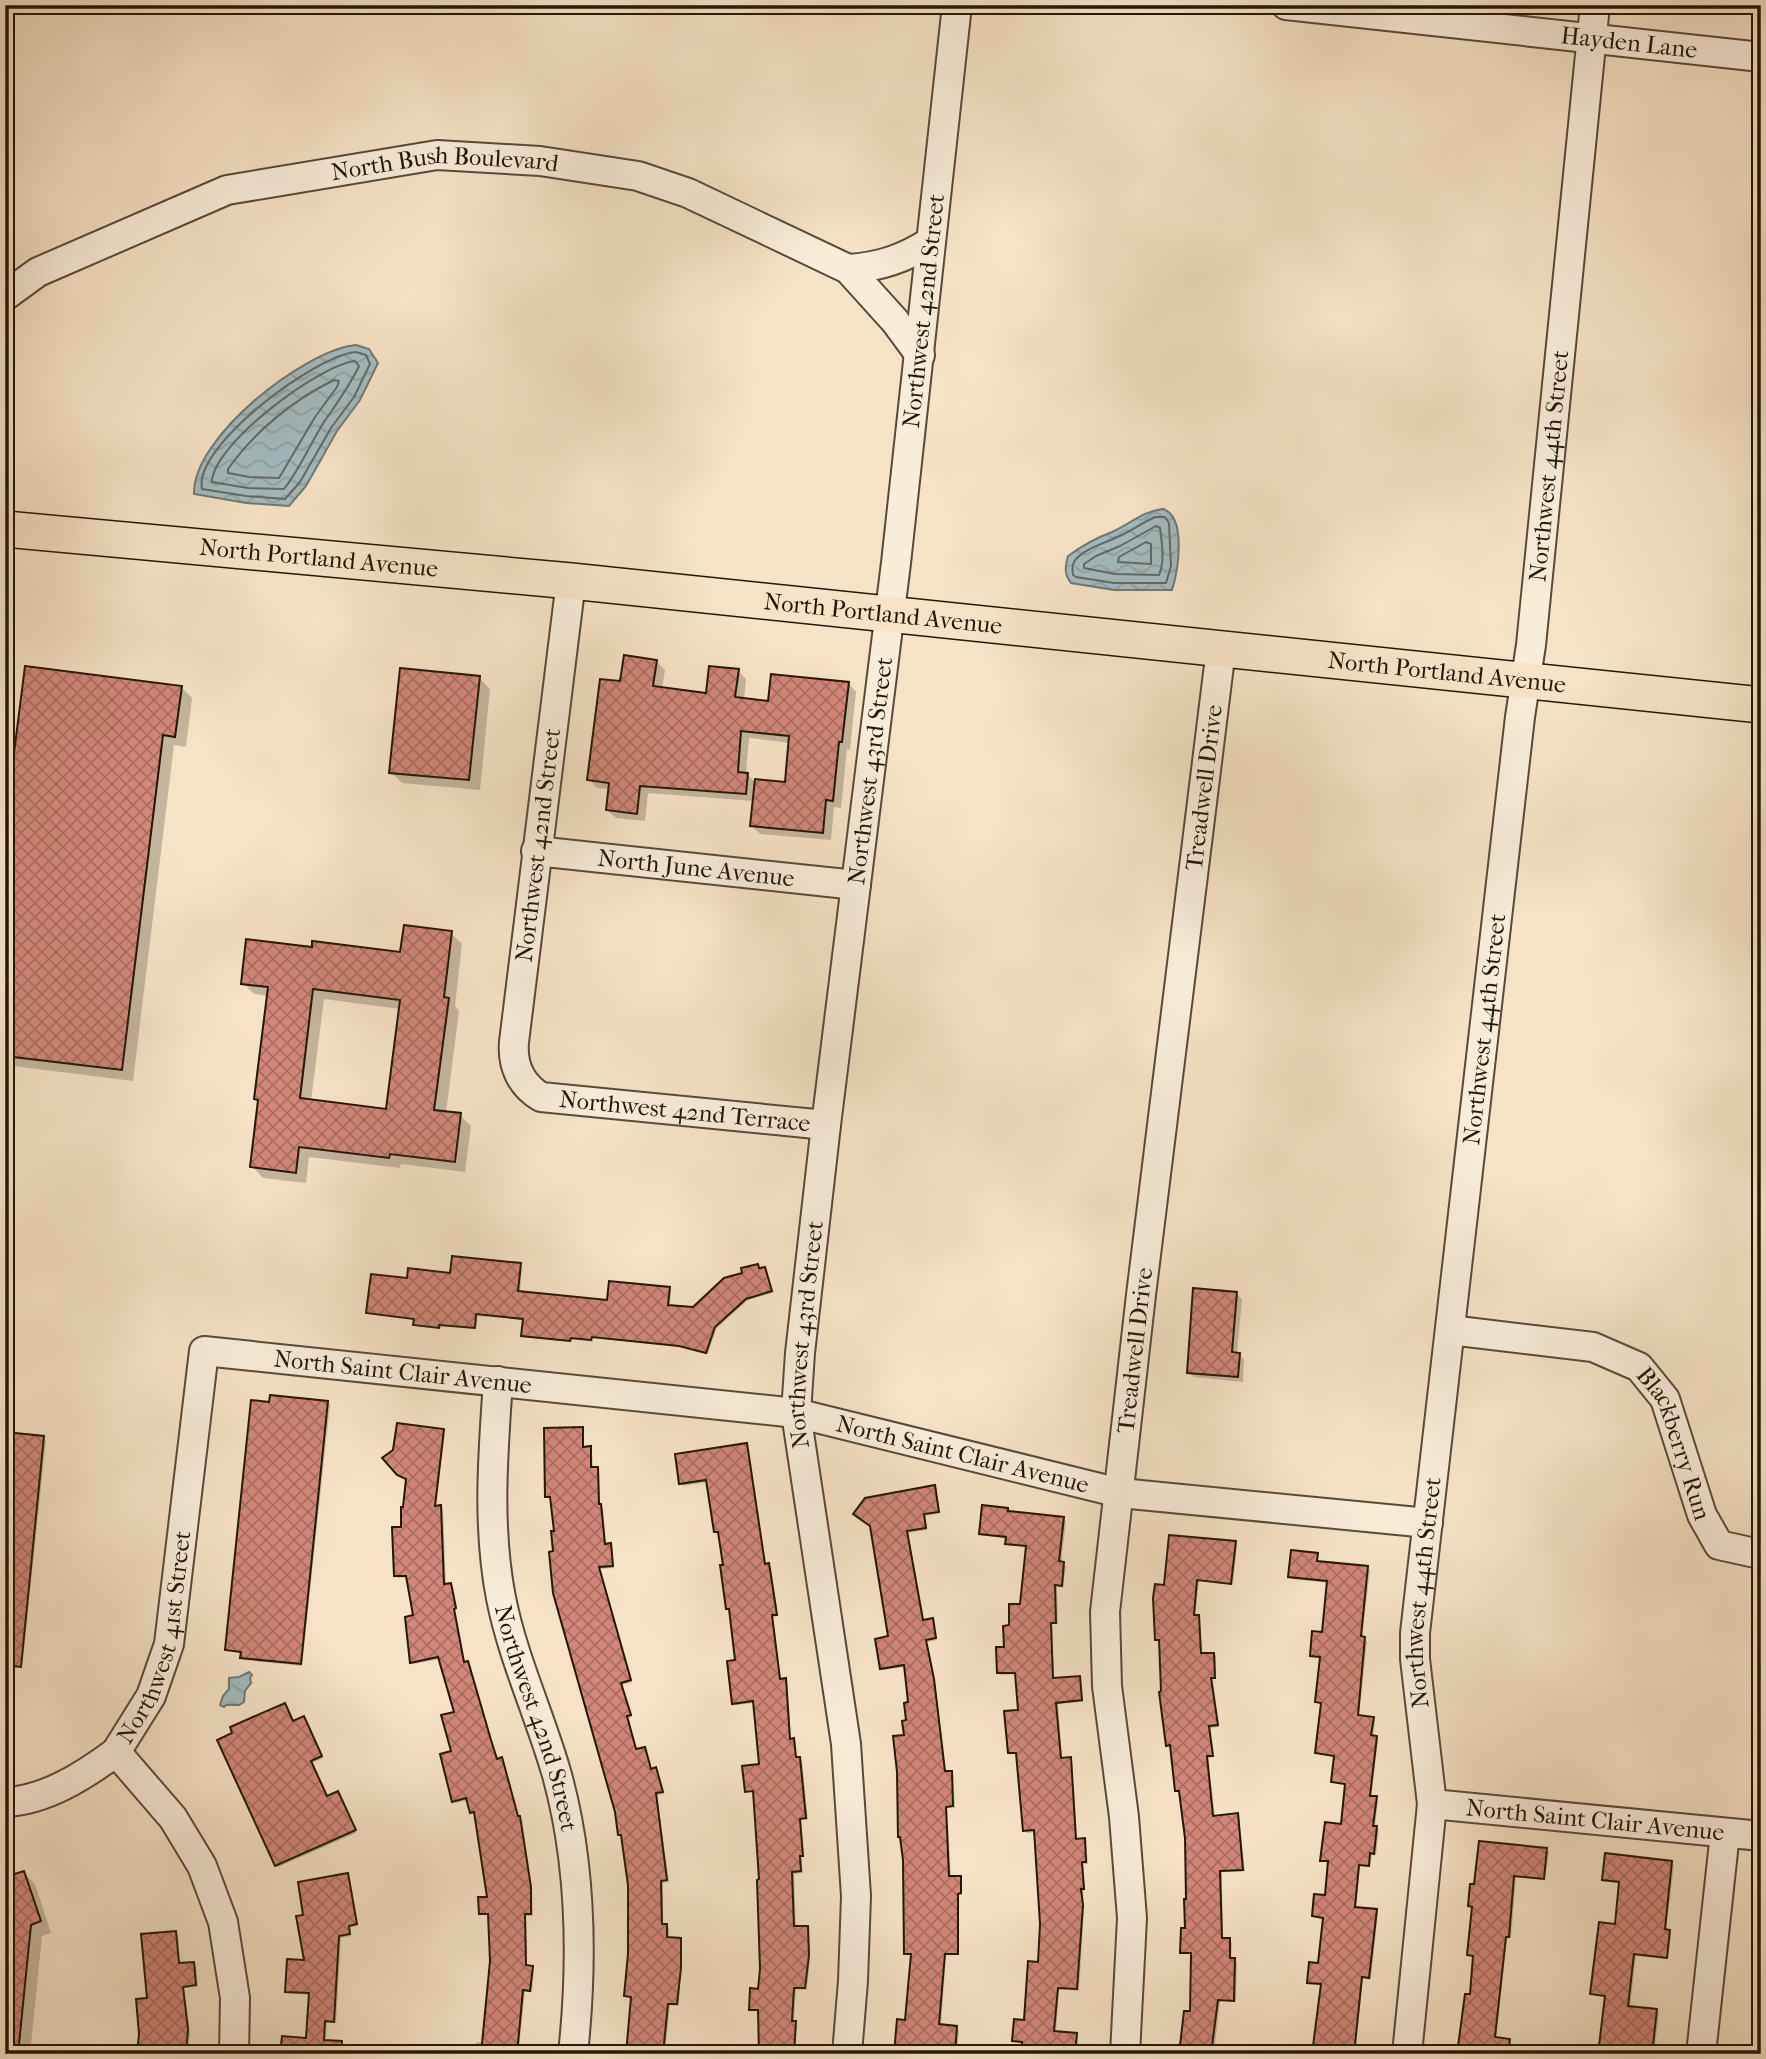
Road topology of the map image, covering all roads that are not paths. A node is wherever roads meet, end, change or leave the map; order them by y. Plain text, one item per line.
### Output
1 (957, 5) edge
2 (1286, 5) edge
3 (1595, 5) edge
4 (1591, 39) junction
5 (1761, 57) edge
6 (930, 242) junction
7 (848, 269) junction
8 (5, 296) edge
9 (920, 355) junction
10 (5, 528) edge
11 (571, 581) junction
12 (890, 615) junction
13 (1221, 649) junction
14 (1526, 681) junction
15 (1761, 705) edge
16 (536, 851) junction
17 (856, 885) junction
18 (541, 1097) joint
19 (826, 1125) junction
20 (1450, 1331) junction
21 (204, 1351) joint
22 (498, 1381) junction
23 (796, 1413) junction
24 (1119, 1493) junction
25 (1428, 1523) junction
26 (1761, 1552) edge
27 (117, 1752) junction
28 (5, 1802) edge
29 (1432, 1804) junction
30 (1725, 1833) junction
31 (1761, 1836) edge
32 (234, 2054) edge
33 (573, 2054) edge
34 (846, 2054) edge
35 (1125, 2054) edge
36 (1407, 2054) edge
37 (1701, 2054) edge

1 - 6 street, Northwest 42nd Street
2 - 4 street, Hayden Lane
3 - 4 street, Northwest 44th Street
4 - 5 street, Hayden Lane
4 - 14 street, Northwest 44th Street
6 - 7 street
6 - 9 street, Northwest 42nd Street
7 - 8 street, North Bush Boulevard
7 - 9 street, North Bush Boulevard
9 - 12 street, Northwest 42nd Street
10 - 11 main road, North Portland Avenue
11 - 12 main road, North Portland Avenue
11 - 16 street, Northwest 42nd Street
12 - 13 main road, North Portland Avenue
12 - 17 street, Northwest 43rd Street
13 - 14 main road, North Portland Avenue
13 - 24 street, Treadwell Drive
14 - 15 main road, North Portland Avenue
14 - 20 street, Northwest 44th Street
16 - 17 street, North June Avenue
16 - 18 street, Northwest 42nd Street
17 - 19 street, Northwest 43rd Street
18 - 19 street, Northwest 42nd Terrace
19 - 23 street, Northwest 43rd Street
20 - 25 street, Northwest 44th Street
20 - 26 street, Blackberry Run
21 - 22 street, North Saint Clair Avenue
21 - 27 street, Northwest 41st Street
22 - 23 street, North Saint Clair Avenue
22 - 33 street, Northwest 42nd Street
23 - 24 street, North Saint Clair Avenue
23 - 34 street, Northwest 43rd Street
24 - 25 street, North Saint Clair Avenue
24 - 35 street, Treadwell Drive
25 - 29 street, Northwest 44th Street
27 - 28 street
27 - 32 street, Northwest 41st Street
29 - 30 street, North Saint Clair Avenue
29 - 36 street, Northwest 44th Street
30 - 31 street, North Saint Clair Avenue
30 - 37 street

